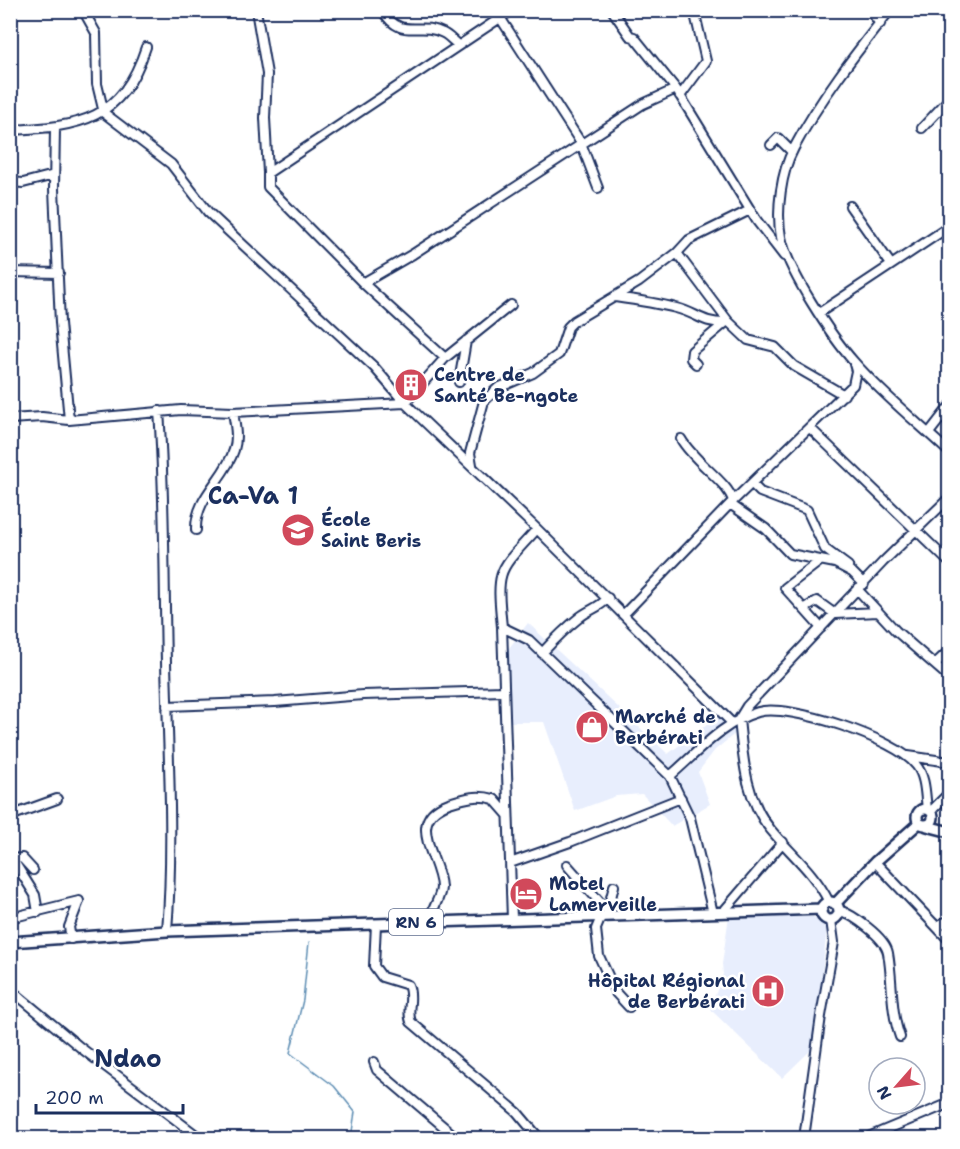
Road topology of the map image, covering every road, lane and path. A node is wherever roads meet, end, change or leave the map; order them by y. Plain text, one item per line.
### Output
1 (83, 10) edge
2 (256, 10) edge
3 (382, 10) edge
4 (512, 10) edge
5 (612, 10) edge
6 (694, 10) edge
7 (870, 10) edge
8 (890, 10) edge
9 (941, 10) edge
10 (501, 19) junction
11 (950, 23) edge
12 (880, 24) junction
13 (458, 45) junction
14 (146, 47) dead end
15 (678, 92) junction
16 (950, 98) edge
17 (104, 112) junction
18 (55, 128) junction
19 (922, 128) dead end
20 (10, 130) edge
21 (581, 143) junction
22 (771, 146) dead end
23 (792, 152) junction
24 (268, 173) junction
25 (54, 174) junction
26 (10, 182) edge
27 (598, 188) dead end
28 (850, 206) dead end
29 (750, 210) junction
30 (950, 226) edge
31 (677, 252) junction
32 (790, 263) junction
33 (890, 263) junction
34 (10, 272) edge
35 (59, 273) junction
36 (363, 283) junction
37 (615, 297) junction
38 (511, 305) dead end
39 (819, 313) junction
40 (727, 322) junction
41 (466, 341) junction
42 (445, 358) junction
43 (853, 361) junction
44 (696, 364) dead end
45 (459, 382) dead end
46 (872, 382) junction
47 (853, 385) junction
48 (844, 395) junction
49 (405, 403) junction
50 (950, 406) edge
51 (159, 411) junction
52 (232, 412) junction
53 (10, 419) edge
54 (69, 420) junction
55 (810, 428) junction
56 (929, 434) junction
57 (681, 439) dead end
58 (950, 453) edge
59 (472, 466) junction
60 (752, 484) junction
61 (730, 490) junction
62 (745, 490) junction
63 (950, 497) edge
64 (732, 503) junction
65 (537, 529) junction
66 (196, 530) dead end
67 (916, 530) junction
68 (820, 561) junction
69 (950, 563) edge
70 (852, 572) junction
71 (861, 587) junction
72 (608, 598) junction
73 (804, 609) junction
74 (878, 612) junction
75 (624, 614) junction
76 (835, 614) junction
77 (502, 627) junction
78 (821, 628) junction
79 (950, 650) edge
80 (542, 653) junction
81 (935, 664) junction
82 (950, 678) edge
83 (504, 691) junction
84 (167, 706) junction
85 (735, 721) junction
86 (908, 756) junction
87 (950, 762) edge
88 (670, 776) junction
89 (950, 792) edge
90 (681, 798) junction
91 (57, 799) dead end
92 (931, 812) junction
93 (10, 816) edge
94 (509, 818) junction
95 (923, 824) junction
96 (950, 831) edge
97 (783, 843) junction
98 (12, 858) edge
99 (875, 862) junction
100 (510, 863) junction
101 (567, 865) dead end
102 (33, 870) dead end
103 (614, 886) dead end
104 (831, 906) junction
105 (38, 912) junction
106 (718, 913) junction
107 (605, 914) junction
108 (10, 918) edge
109 (513, 919) junction
110 (831, 920) junction
111 (950, 920) edge
112 (430, 921) junction
113 (376, 924) junction
114 (937, 926) junction
115 (167, 931) junction
116 (71, 939) junction
117 (950, 941) edge
118 (10, 942) edge
119 (10, 988) edge
120 (629, 1007) dead end
121 (900, 1037) dead end
122 (374, 1062) dead end
123 (950, 1103) edge
124 (200, 1138) edge
125 (457, 1138) edge
126 (539, 1138) edge
127 (804, 1138) edge
128 (866, 1138) edge

1 - 17 street
2 - 24 street
3 - 13 street
4 - 10 street
5 - 15 street
6 - 15 street
7 - 12 street
8 - 12 street
9 - 11 street
10 - 13 street
10 - 21 street
12 - 23 street
13 - 24 street
14 - 17 street
15 - 21 street
15 - 29 street
16 - 19 street
17 - 18 street
17 - 49 street
18 - 20 street
18 - 25 street
21 - 27 street
21 - 36 street
22 - 23 street
23 - 32 street
24 - 36 street
25 - 26 street
25 - 35 street
28 - 33 street
29 - 31 street
29 - 32 street
30 - 33 street
31 - 37 street
31 - 40 street
32 - 39 street
33 - 39 street
34 - 35 street
35 - 54 street
36 - 42 street
37 - 40 street
37 - 59 street
38 - 41 street
39 - 43 street
40 - 44 street
40 - 48 street
41 - 42 street
41 - 45 street
42 - 49 street
43 - 46 street
43 - 47 street
46 - 47 street
46 - 56 street
47 - 48 street
48 - 55 street
49 - 52 street
49 - 59 street
50 - 56 street
51 - 52 street
51 - 54 street
51 - 84 street
52 - 66 street
53 - 54 street
55 - 60 street
55 - 67 street
56 - 58 street
57 - 61 street
59 - 65 street
60 - 62 street
60 - 70 street
61 - 62 street
61 - 64 street
62 - 64 street
63 - 67 street
64 - 68 street
64 - 75 street
65 - 72 street
65 - 77 street
67 - 69 street
67 - 71 street
68 - 70 street
68 - 73 street
70 - 71 street
71 - 74 street
71 - 76 street
72 - 75 street
72 - 80 street
73 - 76 street
73 - 78 street
74 - 76 street
74 - 81 street
75 - 85 street
76 - 78 street
77 - 80 street
77 - 83 street
78 - 85 street
79 - 81 street
80 - 88 street
81 - 82 street
83 - 84 street
83 - 94 street
84 - 115 street
85 - 86 street
85 - 88 street
85 - 97 street
86 - 87 street
86 - 92 street
88 - 90 street
89 - 92 street
90 - 100 street
90 - 106 street
91 - 93 street
92 - 95 main road
92 - 95 main road
92 - 96 main road
94 - 100 street
94 - 112 street
95 - 96 main road
95 - 99 main road
97 - 104 street
97 - 106 street
98 - 102 street
98 - 105 street
99 - 104 main road
99 - 114 street
100 - 109 street
101 - 107 street
103 - 107 street
104 - 106 main road, RN 6
104 - 110 main road
104 - 110 main road
104 - 121 street
105 - 108 street
105 - 116 street
106 - 107 main road, RN 6
107 - 109 main road, RN 6
107 - 120 street
109 - 112 main road, RN 6
110 - 127 street
111 - 114 street
112 - 113 main road, RN 6
113 - 115 main road, RN 6
113 - 126 street
114 - 117 street
115 - 116 main road, RN 6
116 - 118 main road, RN 6
119 - 124 street
122 - 125 street
123 - 128 street

